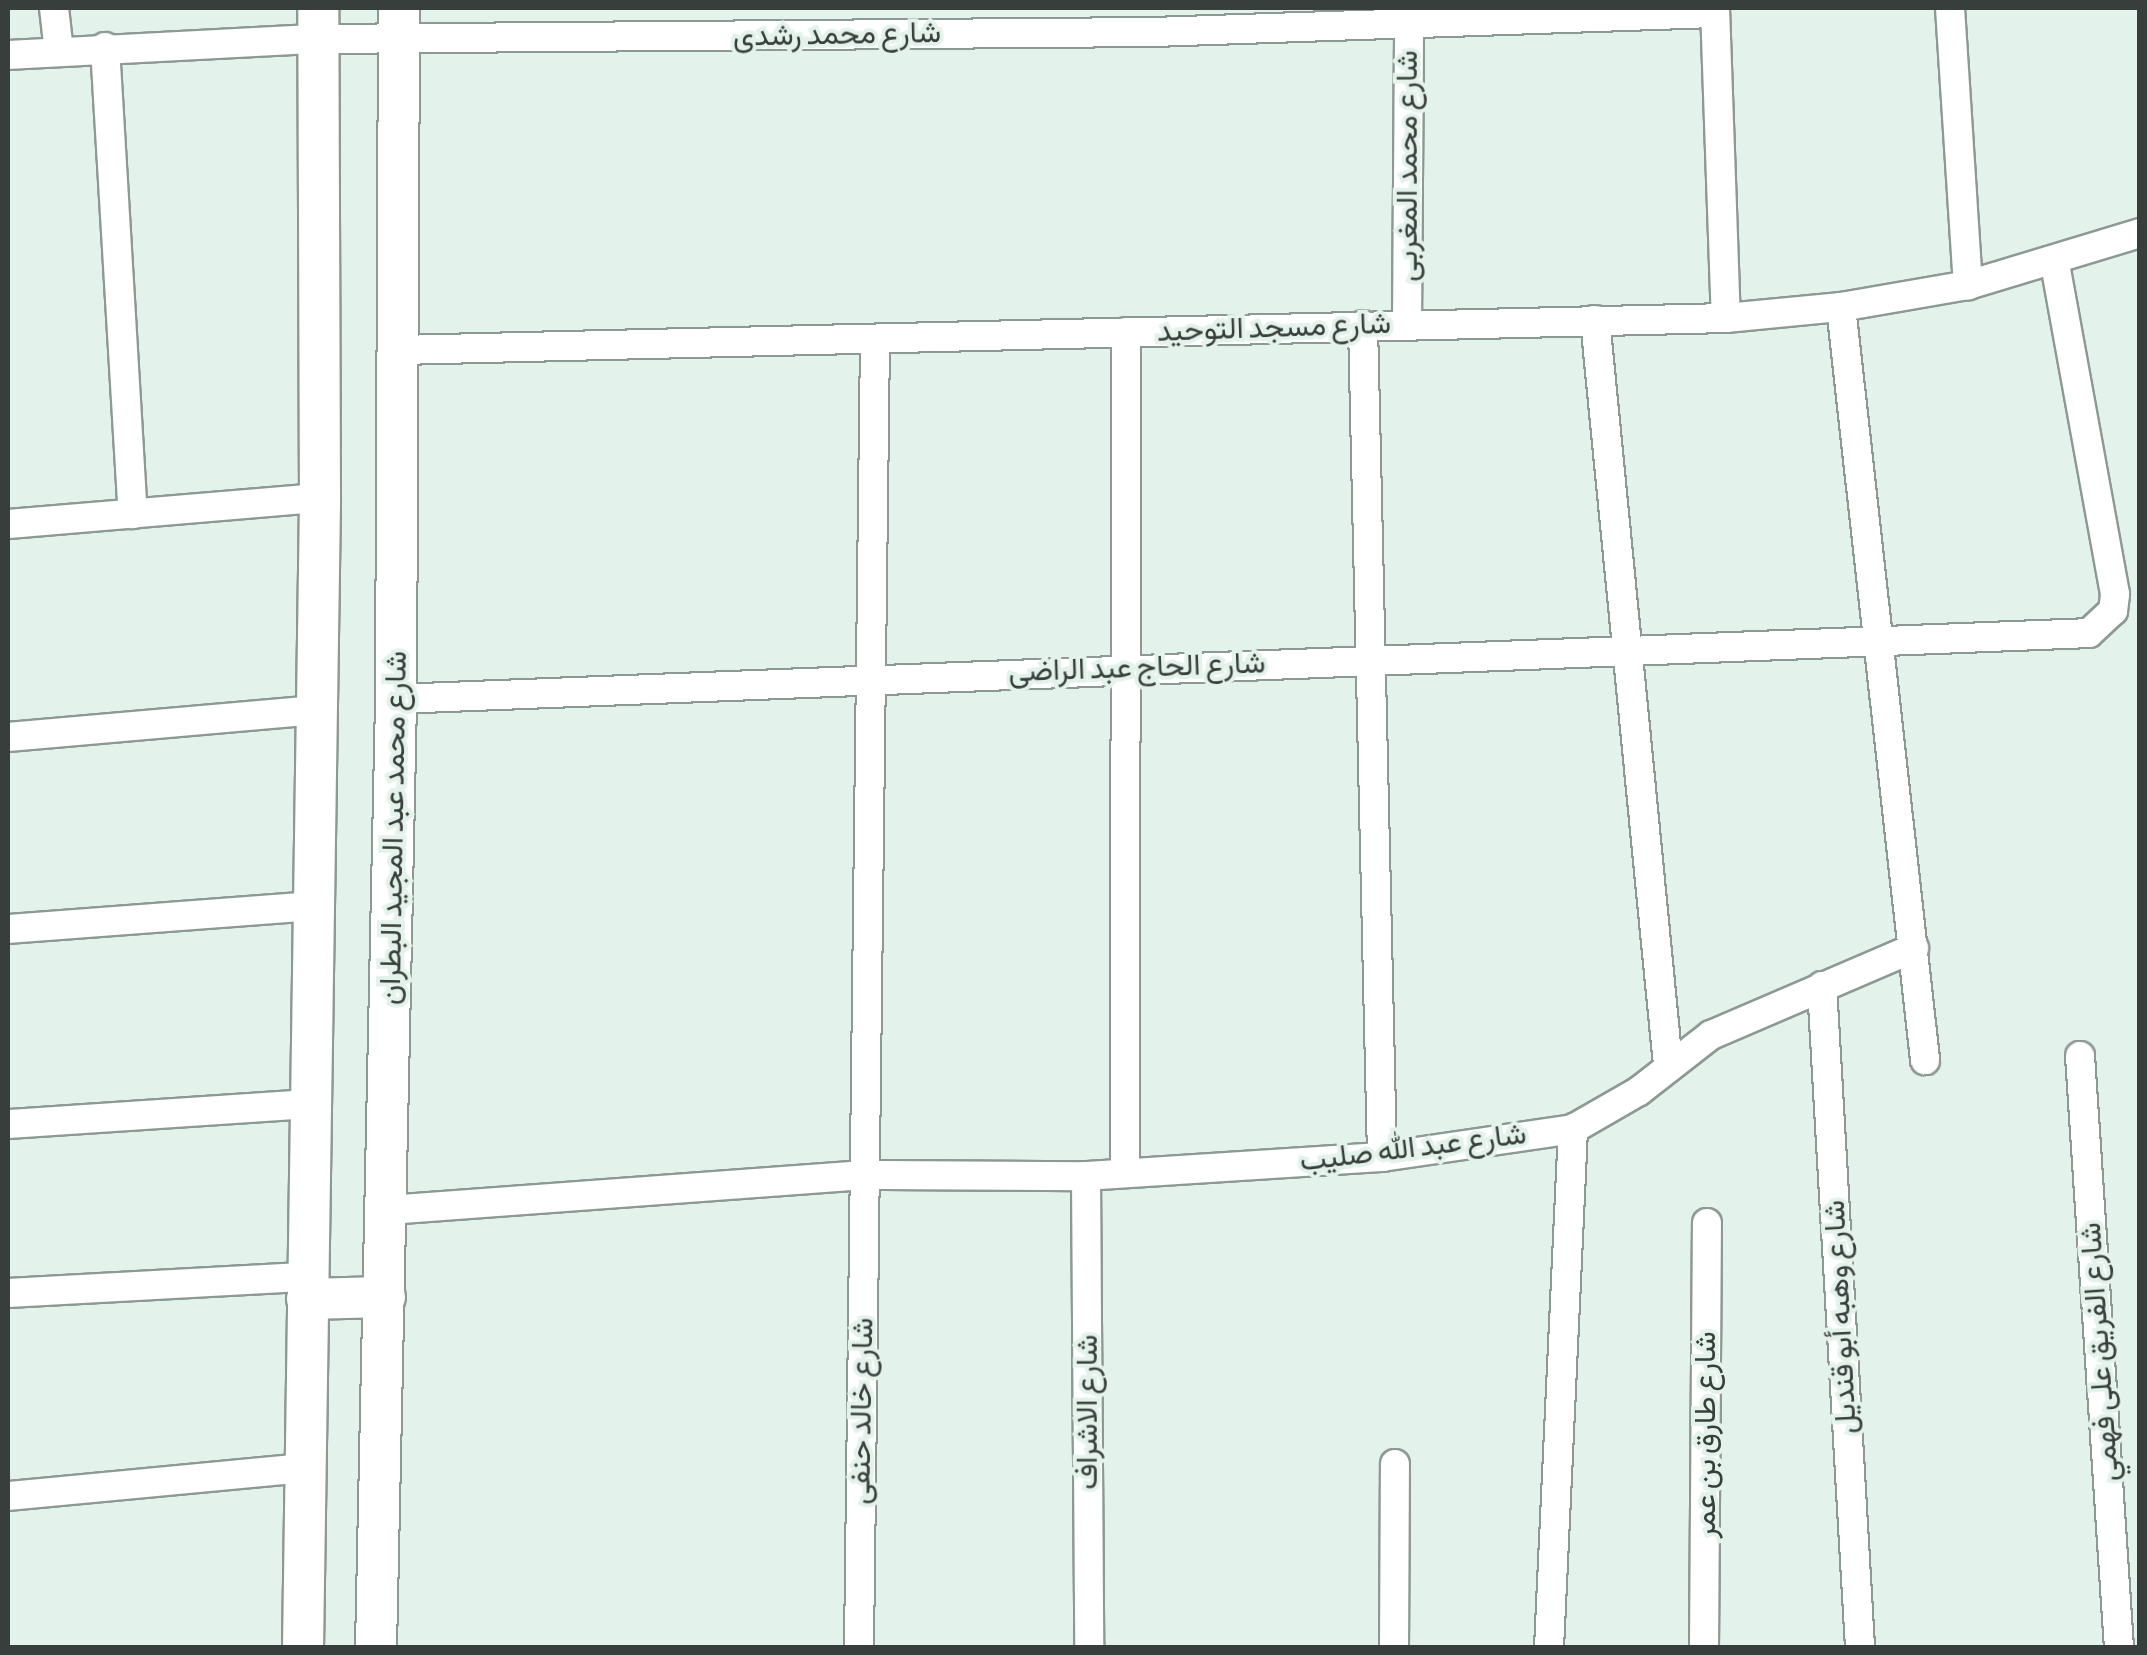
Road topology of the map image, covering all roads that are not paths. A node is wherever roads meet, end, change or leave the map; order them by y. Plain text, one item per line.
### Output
1 (54, 8) edge
2 (1950, 8) edge
3 (1715, 10) edge
4 (1409, 15) edge
5 (1153, 20) edge
6 (318, 24) edge
7 (399, 24) edge
8 (105, 47) junction
9 (59, 52) junction
10 (8, 55) edge
11 (2140, 233) edge
12 (2055, 264) junction
13 (1968, 285) junction
14 (1841, 308) junction
15 (1726, 318) junction
16 (1595, 320) junction
17 (1407, 324) junction
18 (1363, 326) junction
19 (1126, 332) junction
20 (875, 339) junction
21 (398, 350) junction
22 (320, 498) junction
23 (132, 514) junction
24 (8, 524) edge
25 (1878, 638) junction
26 (1622, 648) junction
27 (1373, 658) junction
28 (1124, 669) junction
29 (868, 679) junction
30 (396, 699) junction
31 (317, 710) junction
32 (8, 738) edge
33 (314, 906) junction
34 (8, 929) edge
35 (1914, 948) junction
36 (1822, 986) junction
37 (2080, 1056) dead end
38 (1925, 1060) dead end
39 (1668, 1065) junction
40 (310, 1104) junction
41 (8, 1124) edge
42 (1572, 1129) junction
43 (1382, 1157) junction
44 (1125, 1173) junction
45 (865, 1175) junction
46 (1086, 1176) junction
47 (388, 1210) junction
48 (1707, 1223) dead end
49 (307, 1288) junction
50 (8, 1293) edge
51 (385, 1297) junction
52 (1395, 1464) dead end
53 (304, 1468) junction
54 (8, 1496) edge
55 (303, 1648) edge
56 (376, 1648) edge
57 (859, 1648) edge
58 (1089, 1648) edge
59 (1394, 1648) edge
60 (1550, 1648) edge
61 (1704, 1648) edge
62 (1860, 1648) edge
63 (2119, 1648) edge

1 - 9 street
2 - 13 street
3 - 4 street, شارع محمد رشدى
3 - 15 street
4 - 5 street, شارع محمد رشدى
4 - 17 street, شارع محمد المغربى
5 - 7 street, شارع محمد رشدى
6 - 7 street, شارع محمد رشدى
6 - 8 street, شارع محمد رشدى
6 - 22 street
7 - 21 street, شارع محمد عبد المجيد البطران
8 - 9 street, شارع محمد رشدى
8 - 23 street
9 - 10 street, شارع محمد رشدى
11 - 12 street, شارع مسجد التوحيد
12 - 13 street, شارع مسجد التوحيد
12 - 25 street, شارع الحاج عبد الراضى
13 - 14 street, شارع مسجد التوحيد
14 - 15 street, شارع مسجد التوحيد
14 - 25 street
15 - 16 street, شارع مسجد التوحيد
16 - 17 street, شارع مسجد التوحيد
16 - 26 street
17 - 18 street, شارع مسجد التوحيد
18 - 19 street, شارع مسجد التوحيد
18 - 27 street
19 - 20 street, شارع مسجد التوحيد
19 - 28 street
20 - 21 street, شارع مسجد التوحيد
20 - 29 street, شارع خالد حنفى
21 - 30 street, شارع محمد عبد المجيد البطران
22 - 23 street
22 - 31 street
23 - 24 street
25 - 26 street, شارع الحاج عبد الراضى
25 - 35 street
26 - 27 street, شارع الحاج عبد الراضى
26 - 39 street
27 - 28 street, شارع الحاج عبد الراضى
27 - 43 street
28 - 29 street, شارع الحاج عبد الراضى
28 - 44 street
29 - 30 street, شارع الحاج عبد الراضى
29 - 45 street, شارع خالد حنفى
30 - 47 street, شارع محمد عبد المجيد البطران
31 - 32 street
31 - 33 street
33 - 34 street
33 - 40 street
35 - 36 street, شارع عبد الله صليب
35 - 38 street
36 - 39 street, شارع عبد الله صليب
36 - 62 street, شارع وهبه أبو قنديل
37 - 63 street, شارع الفريق على فهمي
39 - 42 street, شارع عبد الله صليب
40 - 41 street
40 - 49 street
42 - 43 street, شارع عبد الله صليب
42 - 60 street
43 - 44 street, شارع عبد الله صليب
44 - 46 street, شارع عبد الله صليب
45 - 46 street, شارع عبد الله صليب
45 - 47 street, شارع عبد الله صليب
45 - 57 street, شارع خالد حنفى
46 - 58 street, شارع الاشراف
47 - 51 street, شارع محمد عبد المجيد البطران
48 - 61 street, شارع طارق بن عمر
49 - 50 street
49 - 51 street
49 - 53 street
51 - 56 street, شارع محمد عبد المجيد البطران
52 - 59 street
53 - 54 street
53 - 55 street

